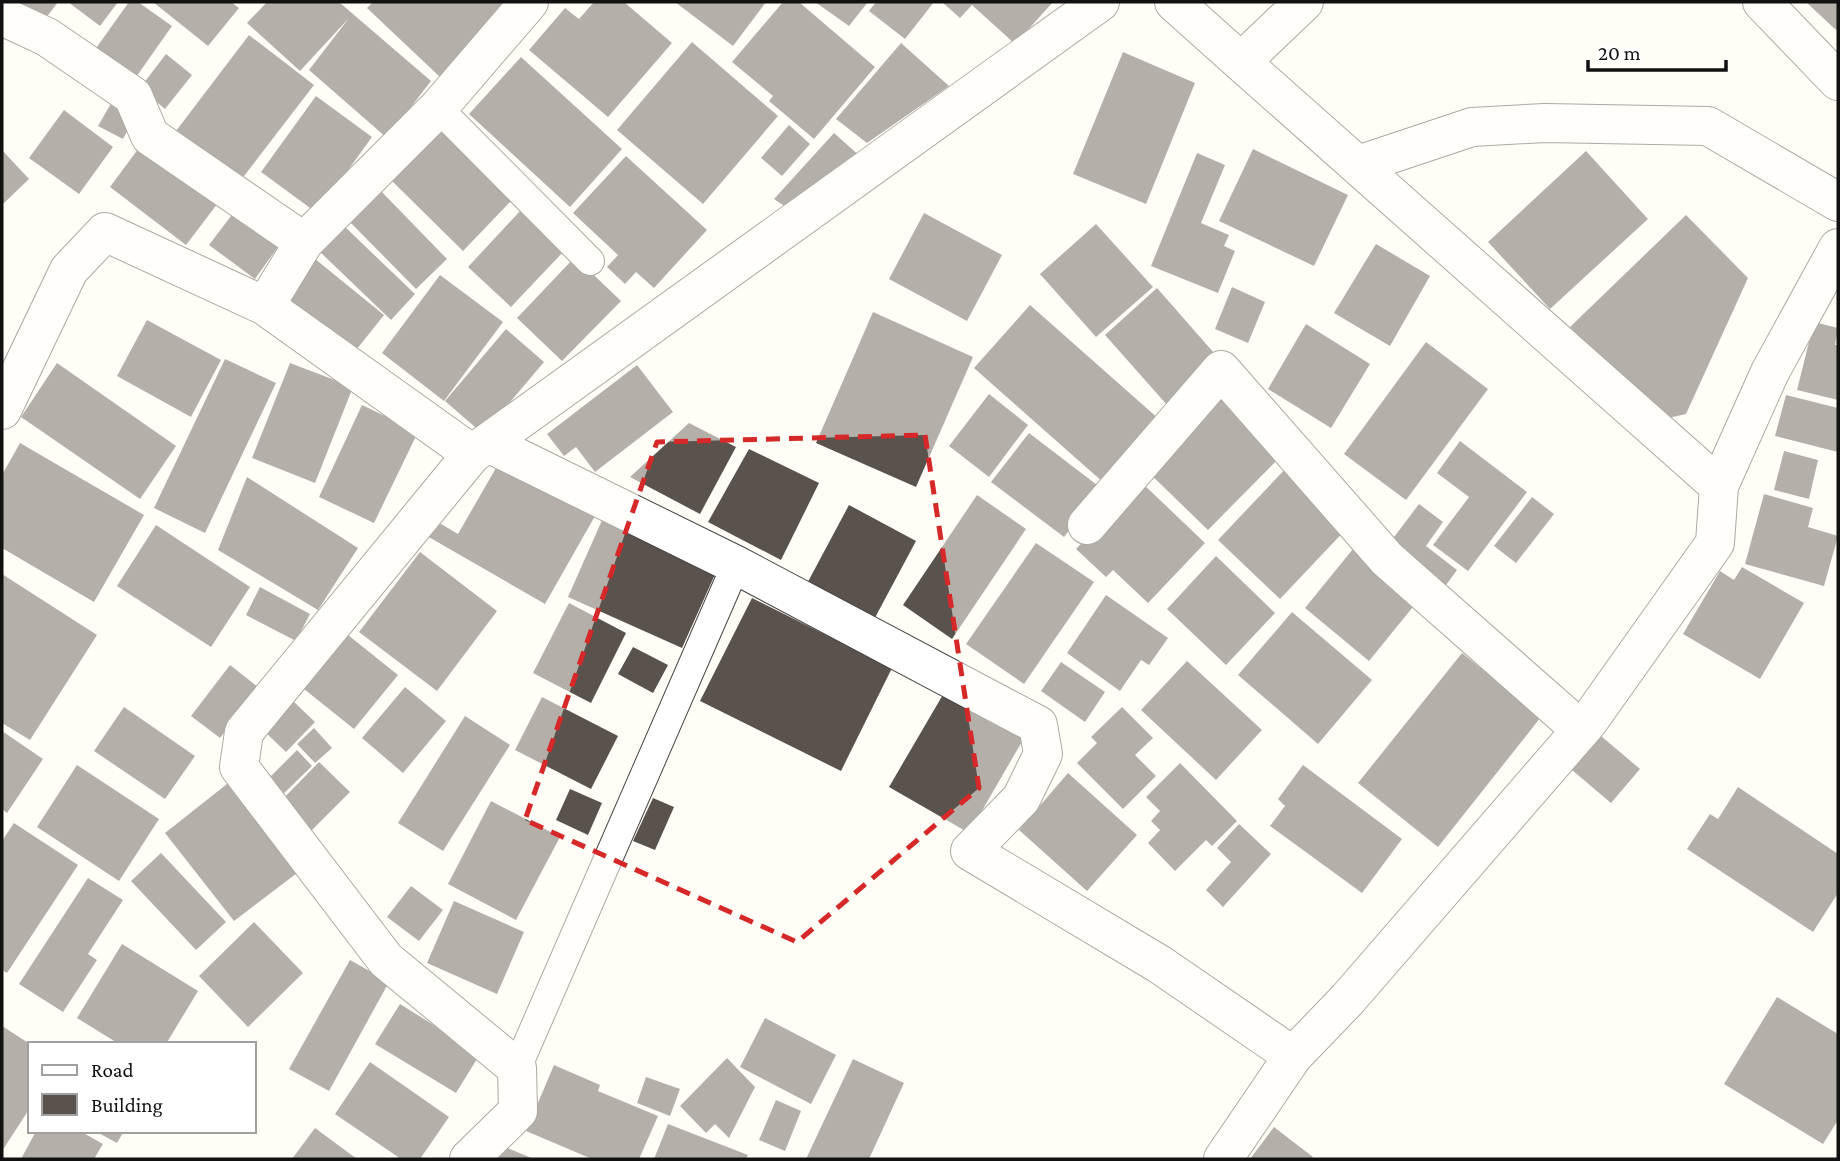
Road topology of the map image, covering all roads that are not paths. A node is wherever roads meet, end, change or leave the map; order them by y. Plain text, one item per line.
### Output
1 (529, 2) edge
2 (1100, 2) edge
3 (1174, 2) edge
4 (1304, 2) edge
5 (1762, 2) edge
6 (2, 16) edge
7 (1241, 61) junction
8 (1838, 81) edge
9 (438, 108) junction
10 (1358, 165) junction
11 (1838, 202) edge
12 (303, 242) junction
13 (1838, 248) edge
14 (590, 261) dead end
15 (265, 306) junction
16 (2, 410) edge
17 (480, 449) junction
18 (1719, 486) junction
19 (1087, 525) dead end
20 (736, 565) junction
21 (1581, 730) junction
22 (1293, 1056) junction
23 (517, 1068) junction
24 (469, 1159) edge
25 (1223, 1159) edge

1 - 9 street
2 - 17 street
3 - 7 street
4 - 7 street
5 - 8 street
6 - 12 street
7 - 10 street
9 - 12 street
9 - 14 lane
10 - 11 street
10 - 18 street
12 - 15 street
13 - 18 street
15 - 16 street
15 - 17 street
17 - 20 street
17 - 23 street
18 - 21 street
19 - 21 street
20 - 22 street
20 - 23 lane
21 - 22 street
22 - 25 street
23 - 24 street

